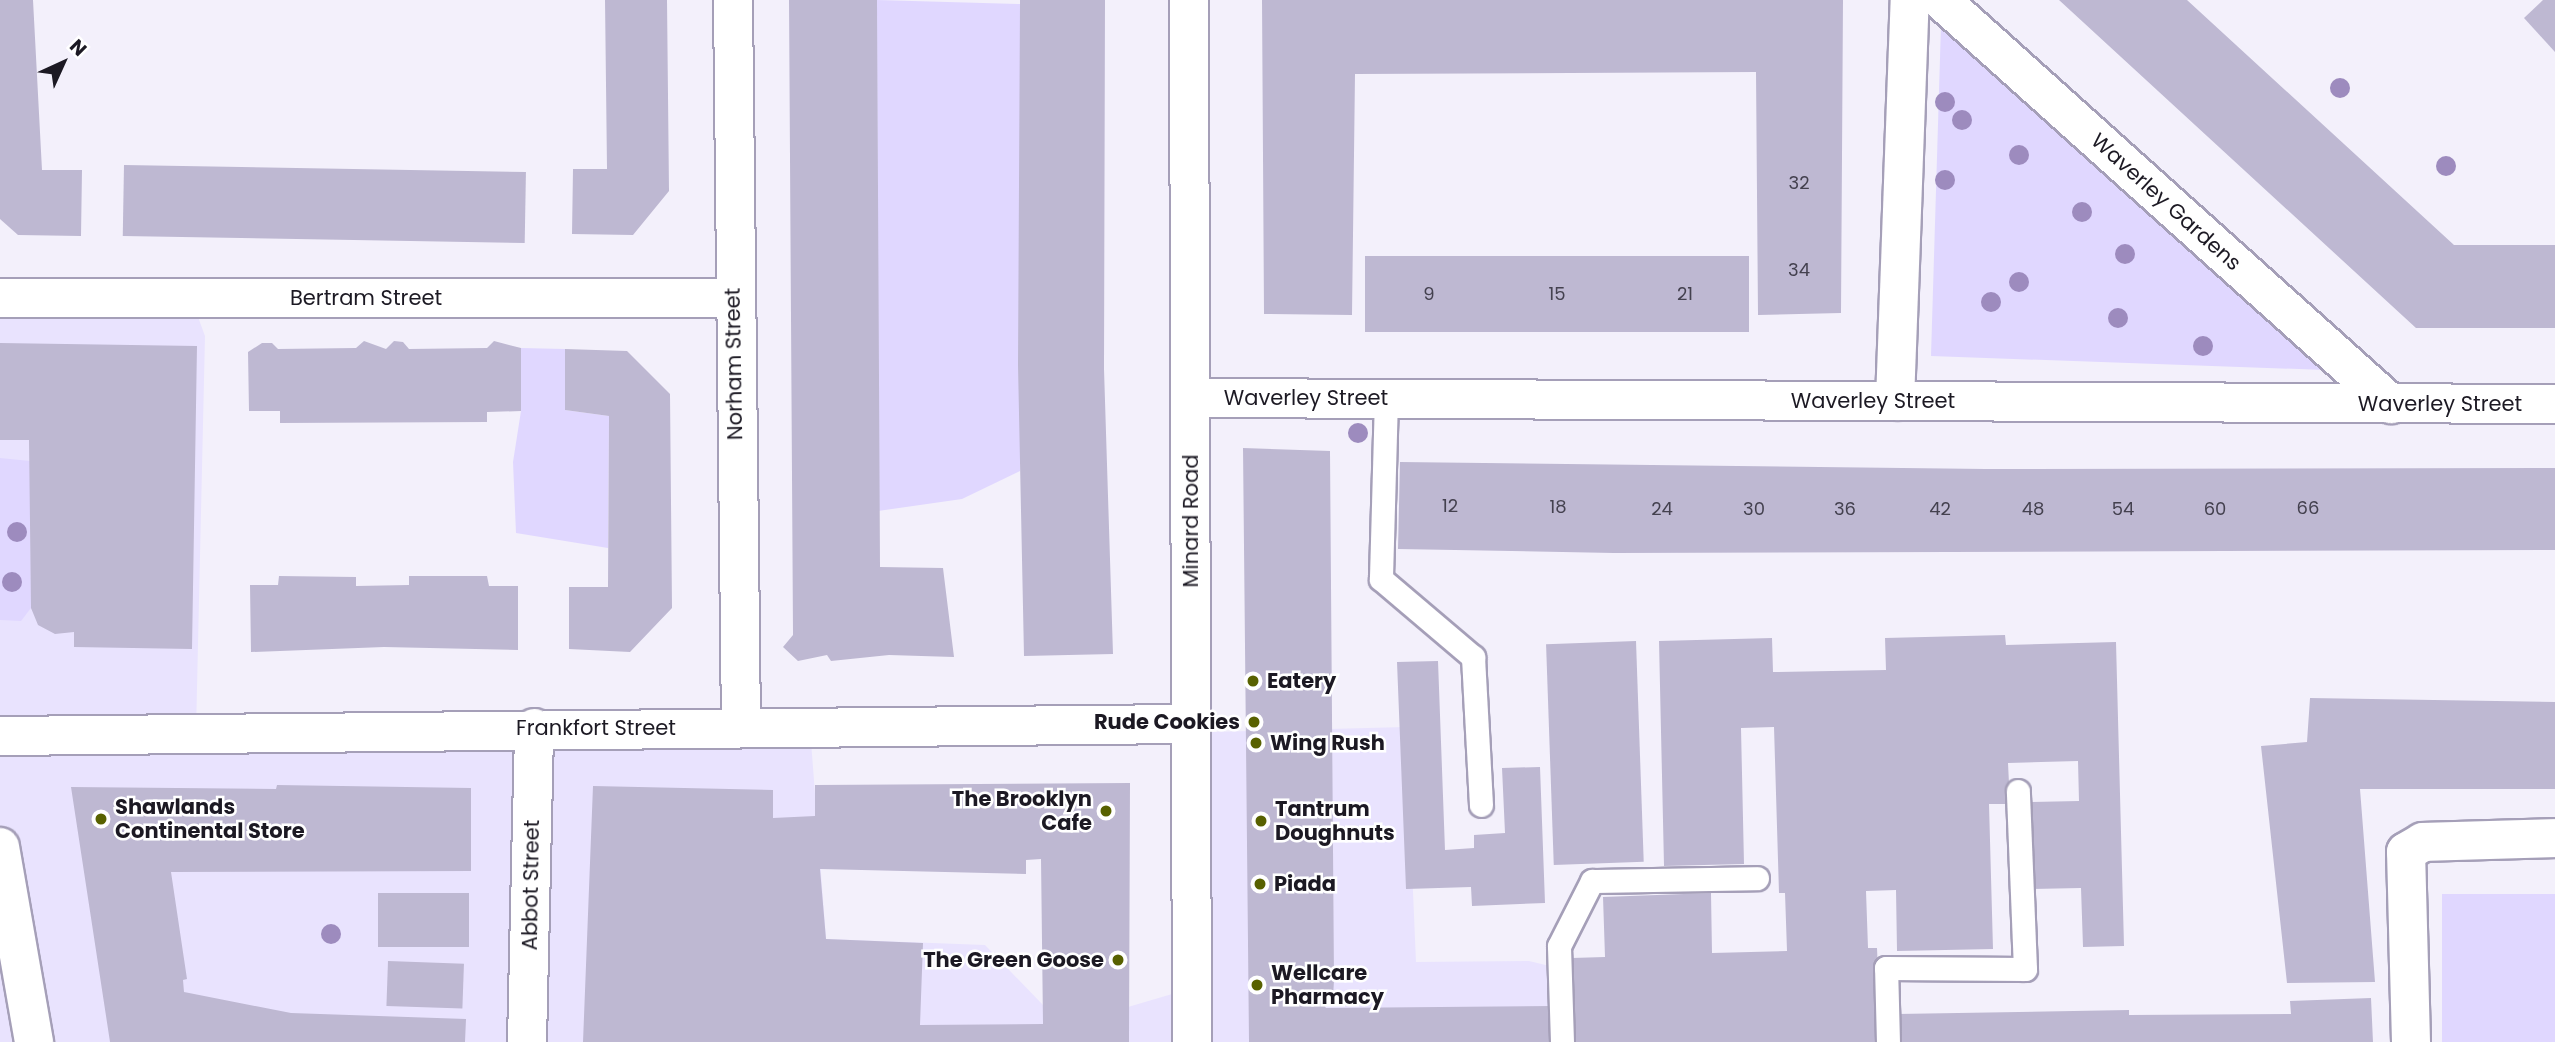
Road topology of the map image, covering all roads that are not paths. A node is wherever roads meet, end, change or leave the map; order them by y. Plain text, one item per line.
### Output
1 (733, 0) edge
2 (1189, 0) edge
3 (1910, 0) edge
4 (1941, 0) edge
5 (0, 298) edge
6 (733, 298) junction
7 (1191, 398) junction
8 (1385, 398) junction
9 (1895, 401) junction
10 (2391, 404) junction
11 (2555, 404) edge
12 (1191, 724) junction
13 (534, 728) junction
14 (741, 728) junction
15 (0, 736) edge
16 (2018, 791) dead end
17 (1481, 805) dead end
18 (2555, 838) edge
19 (0, 847) edge
20 (1757, 878) dead end
21 (34, 1042) edge
22 (527, 1042) edge
23 (1192, 1042) edge
24 (1562, 1042) edge
25 (1888, 1042) edge
26 (2411, 1042) edge

1 - 6 street, Norham Street
2 - 7 street, Minard Road
3 - 9 street
4 - 10 street, Waverley Gardens
5 - 6 street, Bertram Street
6 - 14 street, Norham Street
7 - 8 street, Waverley Street
7 - 12 street, Minard Road
8 - 9 street, Waverley Street
8 - 17 lane
9 - 10 street, Waverley Street
10 - 11 street, Waverley Street
12 - 14 street, Frankfort Street
12 - 23 street, Minard Road
13 - 14 street, Frankfort Street
13 - 15 street, Frankfort Street
13 - 22 street, Abbot Street
16 - 25 lane
18 - 26 street
19 - 21 street
20 - 24 lane

